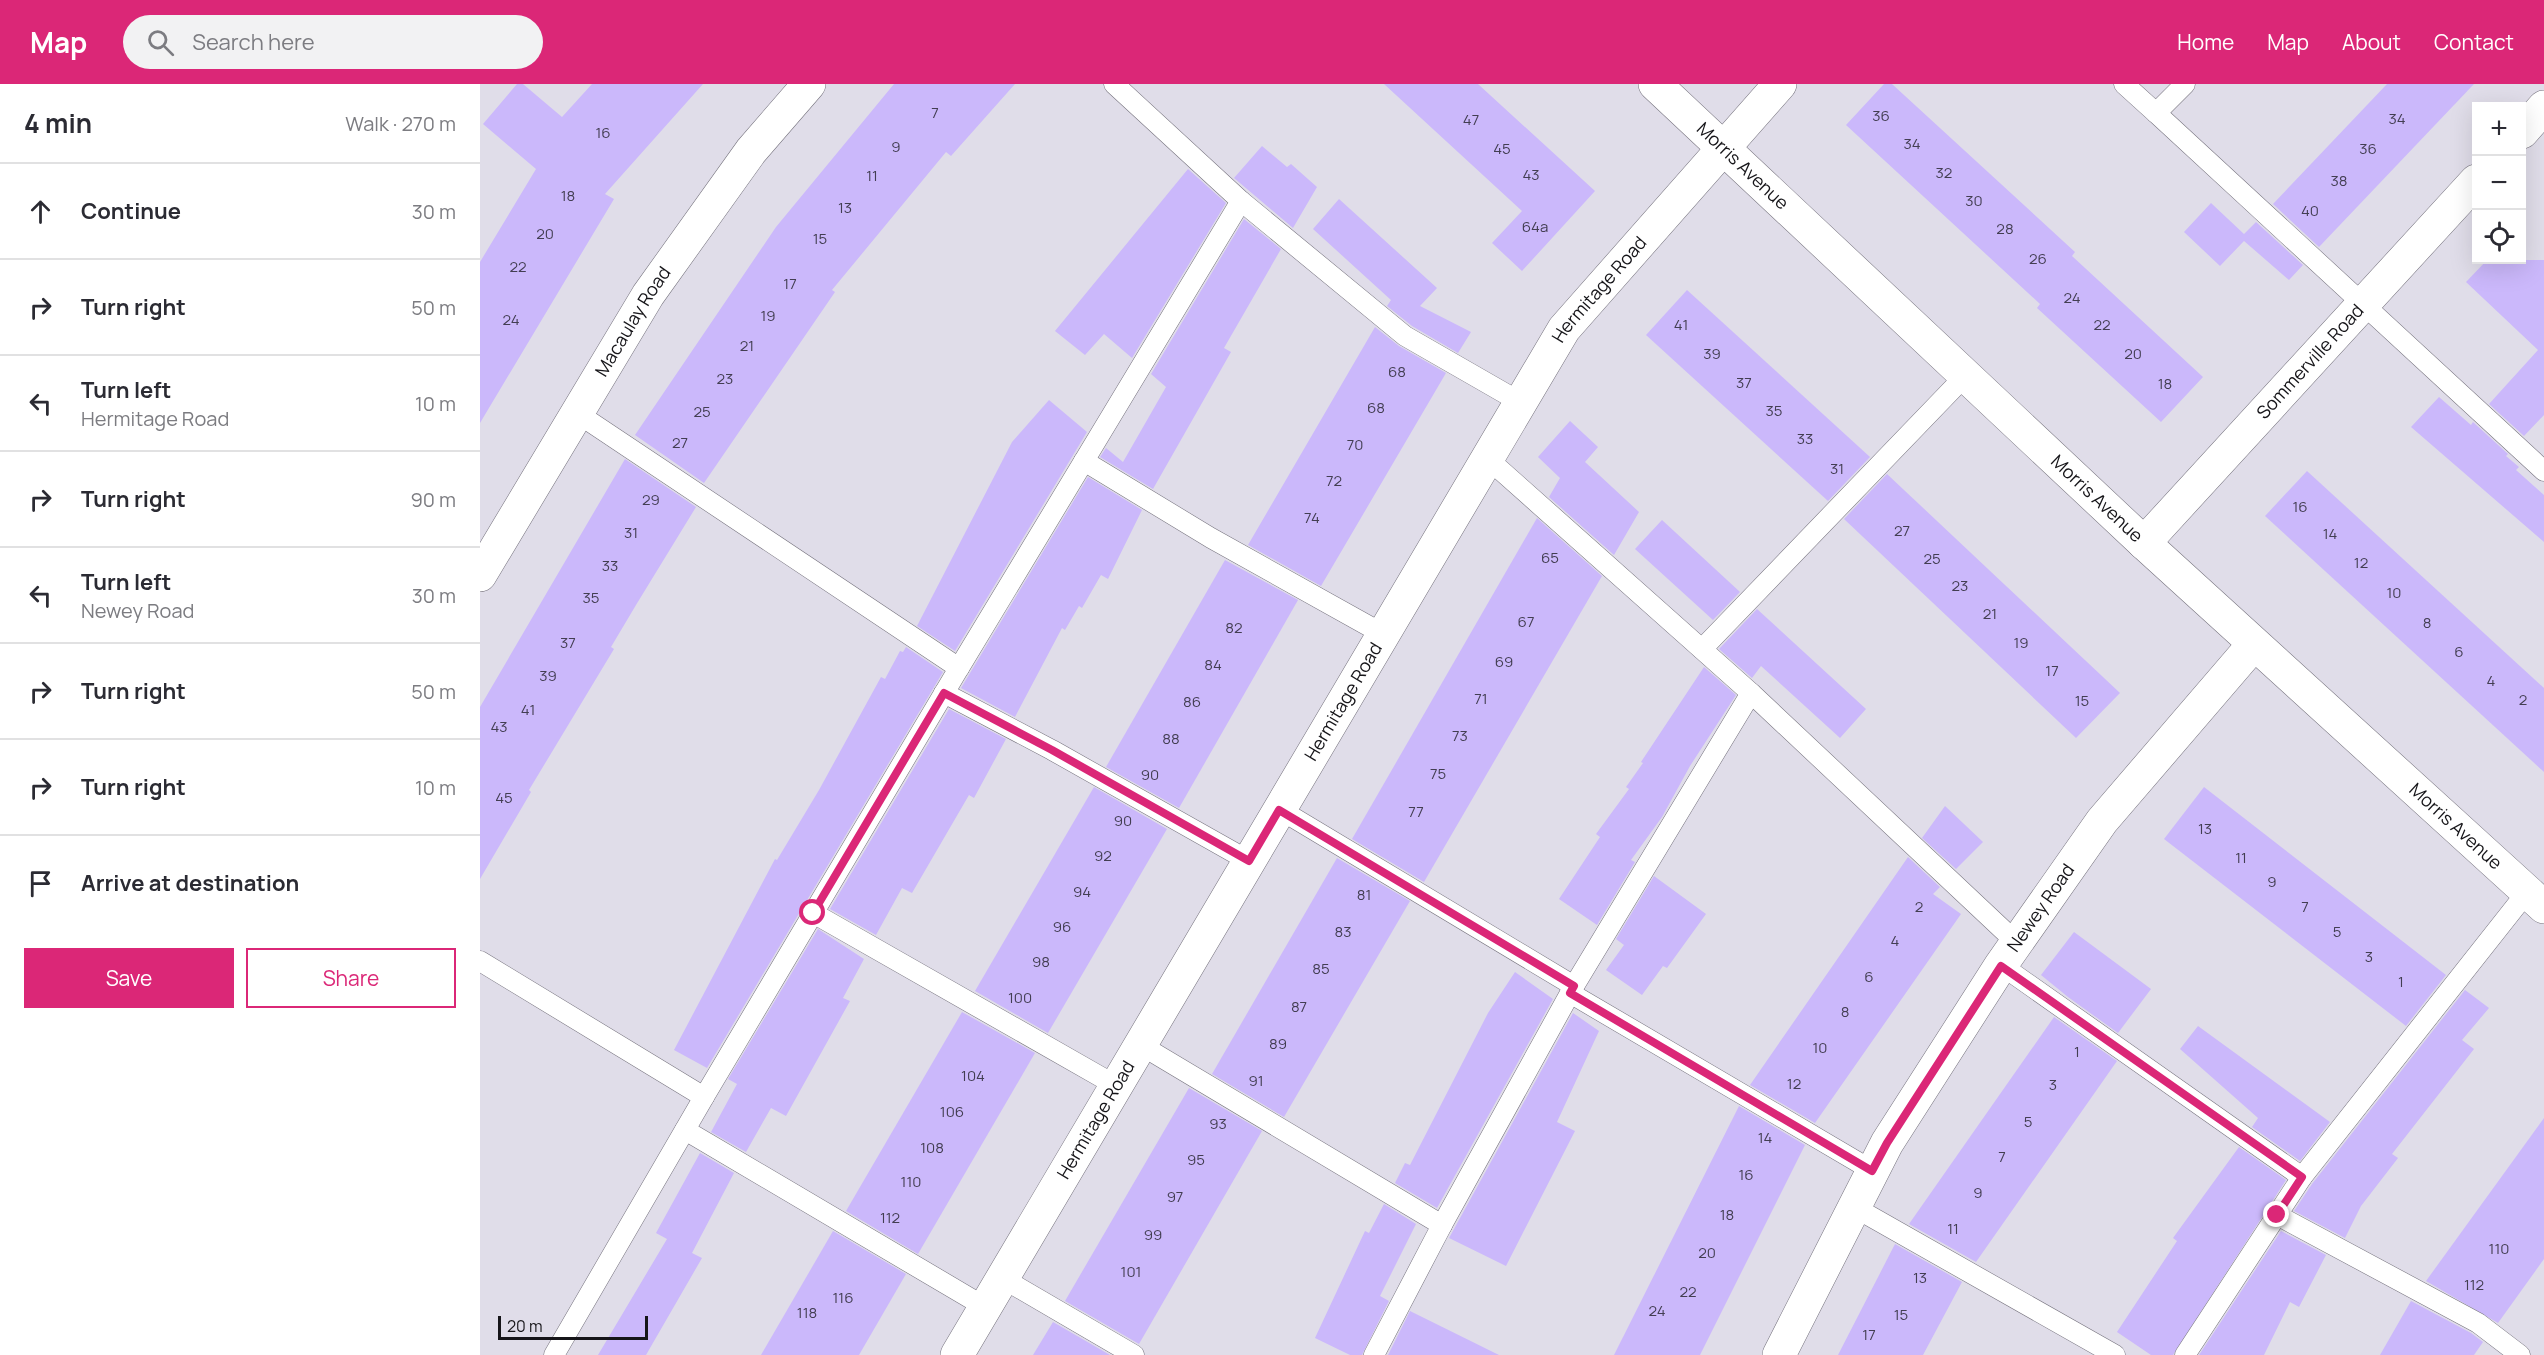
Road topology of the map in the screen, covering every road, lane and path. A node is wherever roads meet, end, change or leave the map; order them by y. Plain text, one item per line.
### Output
1 (809, 84) edge
2 (1114, 84) edge
3 (1655, 84) edge
4 (1780, 84) edge
5 (2124, 84) edge
6 (2185, 84) edge
7 (2544, 107) edge
8 (2156, 113) junction
9 (2526, 127) edge
10 (1723, 146) junction
11 (2472, 185) edge
12 (1241, 201) junction
13 (2364, 304) junction
14 (1966, 375) junction
15 (1520, 402) junction
16 (577, 413) junction
17 (1487, 458) junction
18 (1084, 461) junction
19 (2544, 471) edge
20 (2144, 543) junction
21 (480, 575) edge
22 (1383, 634) junction
23 (2254, 644) junction
24 (1702, 650) junction
25 (958, 668) junction
26 (944, 693) junction
27 (1751, 693) junction
28 (1279, 810) junction
29 (1249, 861) junction
30 (2535, 900) edge
31 (813, 913) junction
32 (2009, 954) junction
33 (480, 961) edge
34 (1572, 989) junction
35 (1139, 1044) junction
36 (1115, 1085) junction
37 (704, 1097) junction
38 (684, 1130) junction
39 (1872, 1171) junction
40 (2302, 1177) junction
41 (1854, 1206) junction
42 (2277, 1215) junction
43 (1442, 1225) junction
44 (1002, 1278) junction
45 (985, 1307) junction
46 (554, 1355) edge
47 (957, 1355) edge
48 (1134, 1355) edge
49 (1374, 1355) edge
50 (1779, 1355) edge
51 (2115, 1355) edge
52 (2185, 1355) edge
53 (2520, 1355) edge

1 - 16 street, Macaulay Road
2 - 12 lane
3 - 10 street, Morris Avenue
4 - 10 street, Hermitage Road
5 - 8 lane
6 - 8 lane
7 - 9 street
8 - 13 lane
10 - 14 street, Morris Avenue
10 - 15 street, Hermitage Road
11 - 13 street, Sommerville Road
12 - 15 lane
12 - 18 lane
13 - 19 lane
13 - 20 street, Sommerville Road
14 - 20 street, Morris Avenue
14 - 24 lane
15 - 17 street, Hermitage Road
16 - 21 street, Macaulay Road
16 - 25 lane
17 - 22 street, Hermitage Road
17 - 24 lane
18 - 22 lane
18 - 25 lane
20 - 23 street, Morris Avenue
22 - 28 street, Hermitage Road
23 - 30 street, Morris Avenue
23 - 32 street, Newey Road
24 - 27 lane
25 - 26 lane
26 - 29 lane
26 - 31 lane
27 - 32 lane
27 - 34 lane
28 - 29 street, Hermitage Road
28 - 34 lane
29 - 35 street, Hermitage Road
30 - 40 lane
31 - 36 lane
31 - 37 lane
32 - 39 street, Newey Road
32 - 40 lane
33 - 37 lane
34 - 39 lane
34 - 43 lane
35 - 36 street, Hermitage Road
35 - 43 lane
36 - 44 street, Hermitage Road
37 - 38 lane
38 - 45 lane
38 - 46 lane
39 - 41 street, Newey Road
40 - 42 lane
41 - 50 street, Newey Road
41 - 51 lane
42 - 52 lane
42 - 53 lane
43 - 49 lane
44 - 45 street, Hermitage Road
44 - 48 lane
45 - 47 street, Hermitage Road

